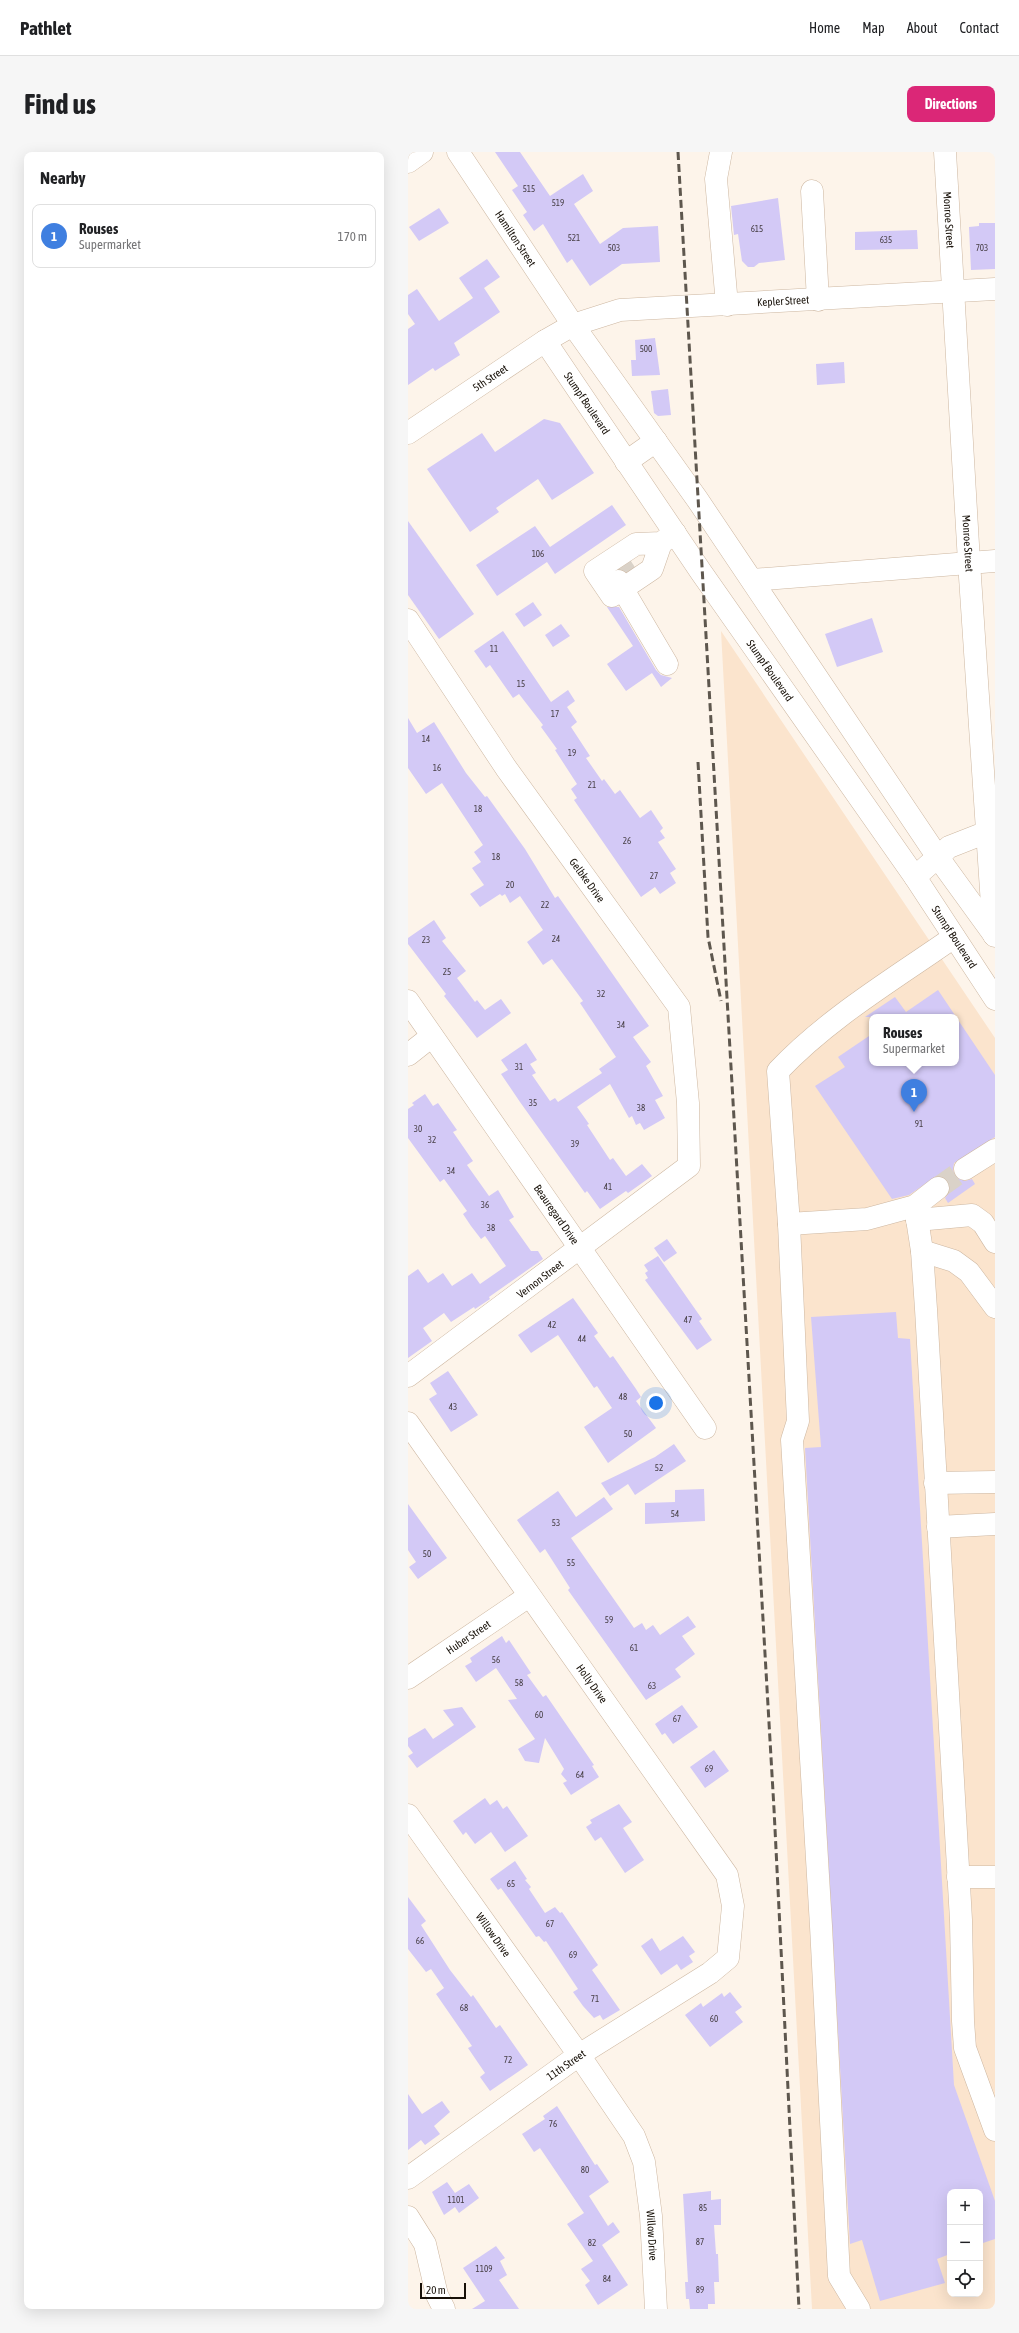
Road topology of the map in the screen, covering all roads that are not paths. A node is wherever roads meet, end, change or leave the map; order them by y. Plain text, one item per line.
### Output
1 (422, 152) edge
2 (458, 152) edge
3 (721, 152) edge
4 (945, 152) edge
5 (408, 162) edge
6 (812, 191) dead end
7 (995, 289) edge
8 (952, 292) junction
9 (818, 300) junction
10 (727, 305) junction
11 (573, 325) junction
12 (545, 341) junction
13 (408, 434) edge
14 (656, 441) junction
15 (626, 462) junction
16 (668, 538) junction
17 (995, 561) edge
18 (969, 562) junction
19 (752, 580) junction
20 (408, 620) edge
21 (667, 664) dead end
22 (991, 830) edge
23 (937, 856) junction
24 (915, 877) junction
25 (994, 912) edge
26 (995, 936) edge
27 (954, 937) junction
28 (995, 999) edge
29 (408, 1001) edge
30 (432, 1036) junction
31 (408, 1055) edge
32 (995, 1150) edge
33 (689, 1166) joint
34 (965, 1169) tunnel mouth
35 (938, 1188) tunnel mouth
36 (916, 1213) junction
37 (789, 1224) junction
38 (995, 1242) edge
39 (581, 1248) junction
40 (922, 1250) junction
41 (995, 1307) edge
42 (408, 1376) edge
43 (408, 1423) edge
44 (705, 1428) dead end
45 (995, 1482) edge
46 (935, 1483) junction
47 (995, 1524) edge
48 (938, 1526) junction
49 (529, 1596) junction
50 (408, 1678) edge
51 (408, 1815) edge
52 (958, 1877) junction
53 (995, 1877) edge
54 (728, 1958) joint
55 (579, 2055) junction
56 (995, 2130) edge
57 (408, 2178) edge
58 (408, 2217) edge
59 (444, 2309) edge
60 (656, 2309) edge
61 (859, 2309) edge

1 - 5 street
2 - 11 street, Hamilton Street
3 - 10 street
4 - 8 street, Monroe Street
6 - 9 street
7 - 8 street, Kepler Street
8 - 9 street, Kepler Street
8 - 18 street, Monroe Street
9 - 10 street, Kepler Street
10 - 11 street, Kepler Street
11 - 12 street, 5th Street
11 - 14 street
12 - 13 street, 5th Street
12 - 15 street, Stumpf Boulevard
14 - 15 street
14 - 19 street
15 - 16 street, Stumpf Boulevard
16 - 21 street
16 - 24 street, Stumpf Boulevard
17 - 18 street
18 - 19 street
18 - 22 street, Monroe Street
19 - 23 street
20 - 33 street, Gelbke Drive
22 - 23 street
22 - 25 street, Monroe Street
23 - 24 street
23 - 26 street
24 - 27 street, Stumpf Boulevard
25 - 26 street, Monroe Street
27 - 28 street, Stumpf Boulevard
27 - 37 street
29 - 30 street, Beauregard Drive
30 - 31 street
30 - 39 street, Beauregard Drive
32 - 34 street
33 - 39 street, Vernon Street
35 - 36 street
36 - 37 street
36 - 38 street
36 - 40 street
37 - 61 street
39 - 42 street, Vernon Street
39 - 44 street, Beauregard Drive
40 - 41 street
40 - 46 street
43 - 49 street, Holly Drive
45 - 46 street
46 - 48 street
47 - 48 street
48 - 52 street
49 - 50 street, Huber Street
49 - 54 street, Holly Drive
51 - 55 street, Willow Drive
52 - 53 street
52 - 56 street
54 - 55 street, 11th Street
55 - 57 street, 11th Street
55 - 60 street, Willow Drive
58 - 59 street

